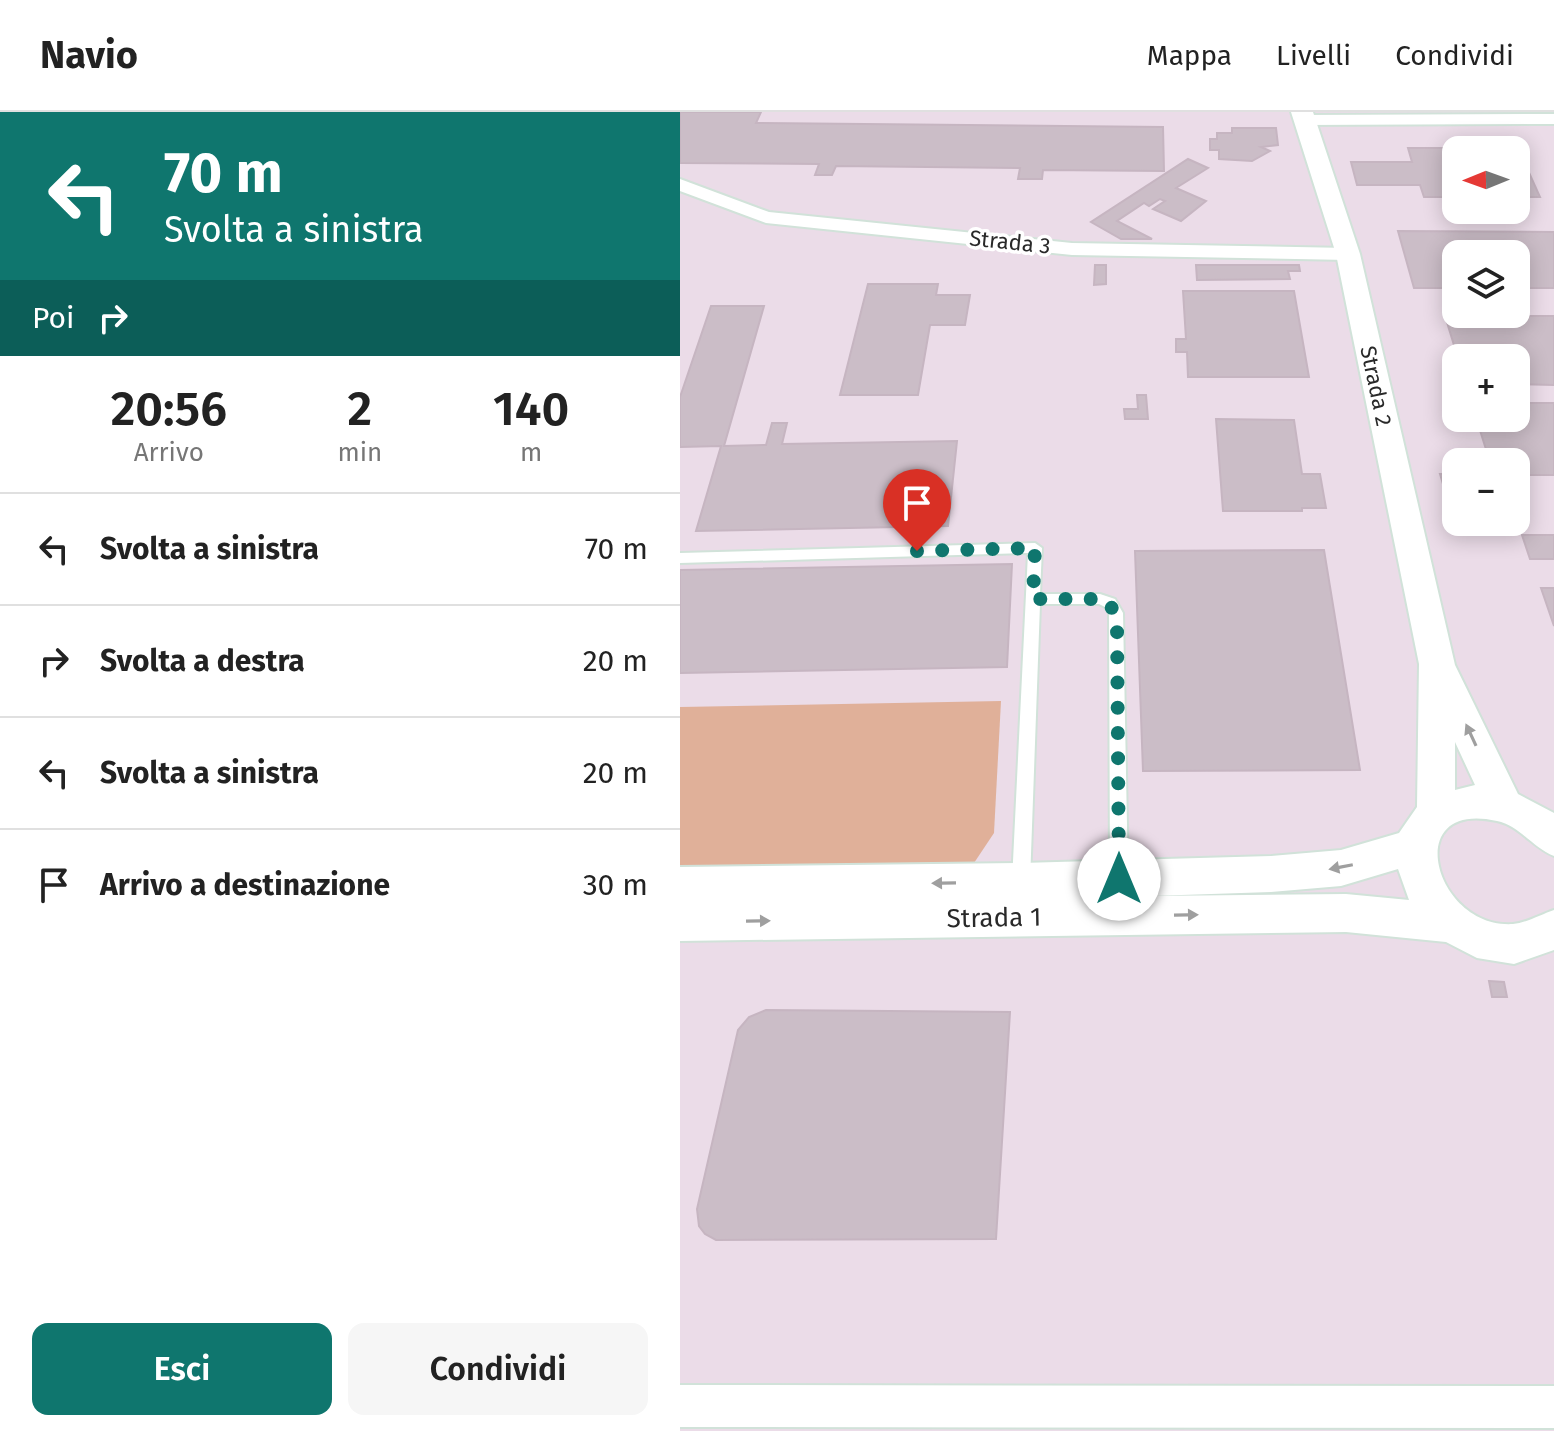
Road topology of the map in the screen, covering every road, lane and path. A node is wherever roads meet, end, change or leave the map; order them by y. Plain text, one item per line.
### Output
1 (1303, 116) edge
2 (1554, 119) edge
3 (680, 185) edge
4 (1348, 254) junction
5 (680, 558) edge
6 (1033, 599) junction
7 (1437, 664) junction
8 (1504, 806) junction
9 (1426, 830) junction
10 (1554, 838) edge
11 (1119, 879) junction
12 (1021, 882) junction
13 (680, 886) edge
14 (680, 922) edge
15 (1452, 923) junction
16 (1554, 930) edge
17 (680, 1406) edge
18 (1554, 1407) edge
19 (1357, 1418) edge

1 - 2 street
1 - 4 street, Strada 2
3 - 4 street, Strada 3
4 - 7 street, Strada 2
5 - 6 lane
6 - 11 lane
6 - 12 lane
8 -> 7 street, Strada 2
7 - 9 street, Strada 2
8 - 9 street, Strada 1
8 - 10 street
9 -> 11 street, Strada 1
9 - 15 street, Strada 2
11 - 12 street, Strada 1
12 -> 13 street, Strada 1
14 -> 15 street, Strada 1
15 - 16 street
17 - 19 street
18 - 19 street

